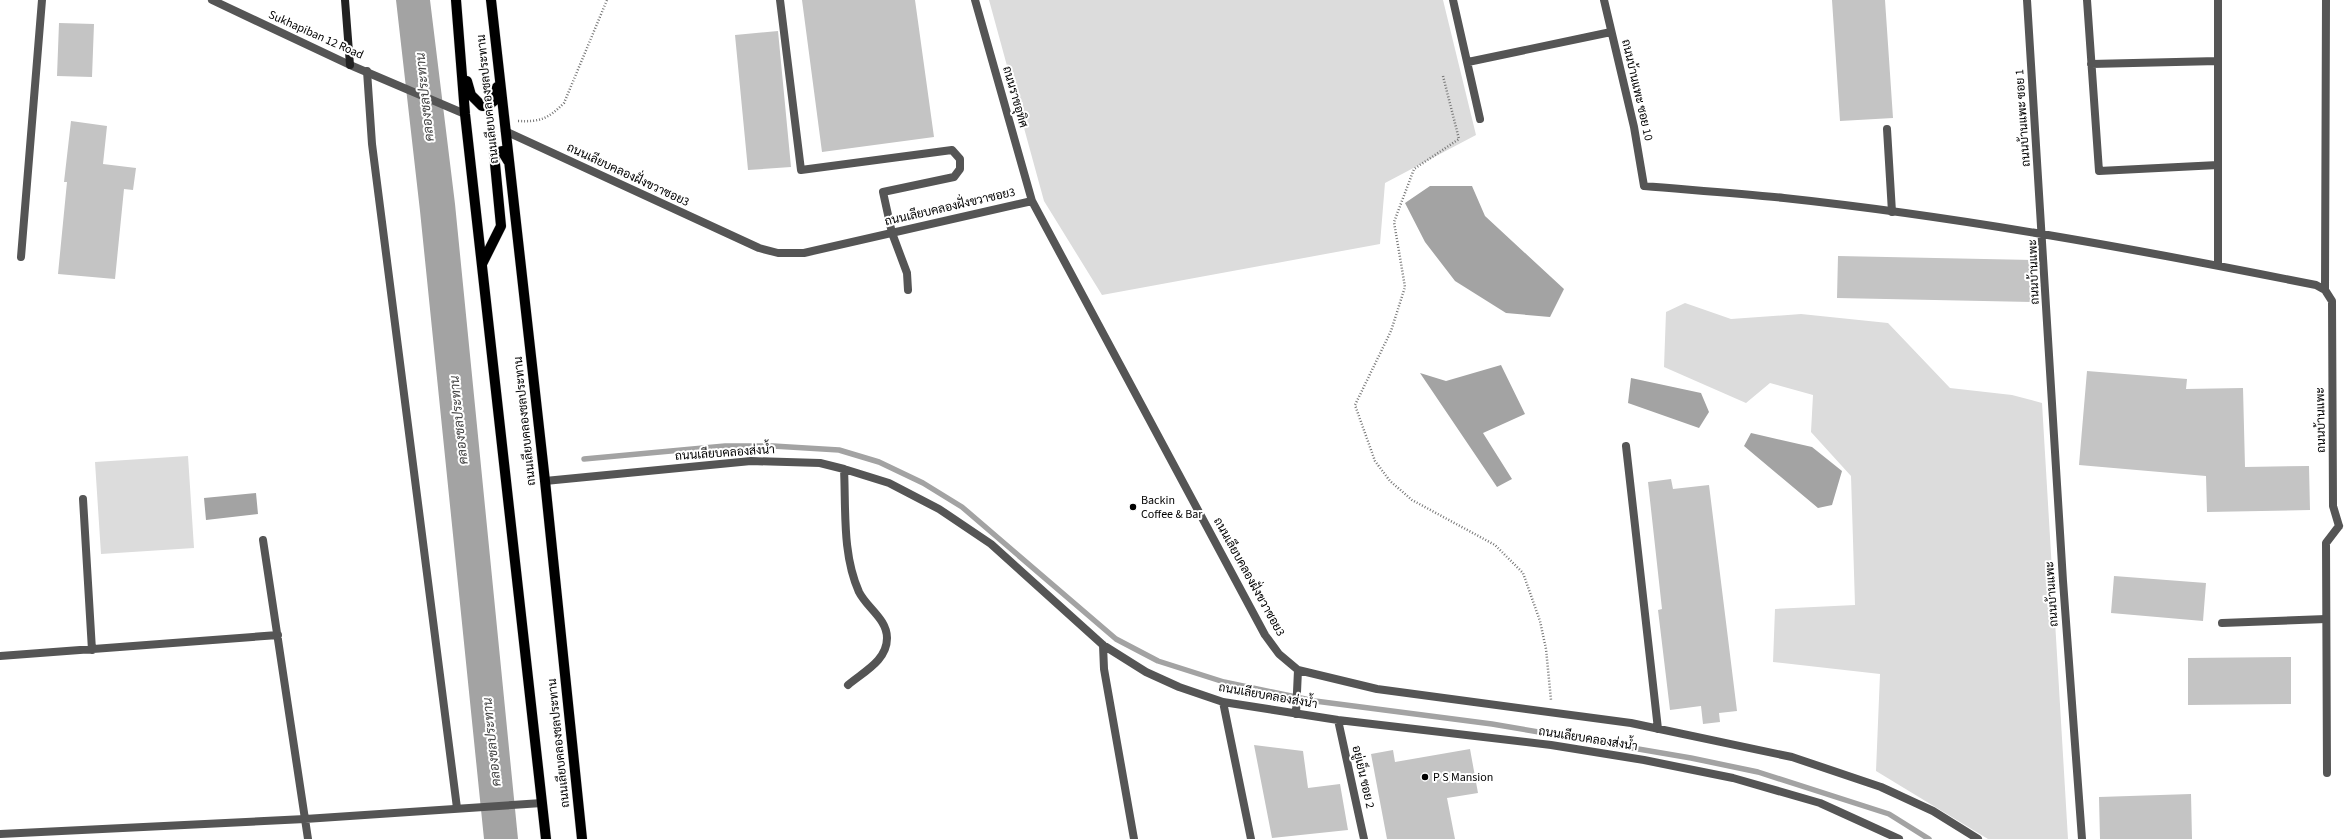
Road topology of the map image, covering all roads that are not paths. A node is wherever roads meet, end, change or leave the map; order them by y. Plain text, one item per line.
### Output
1 (42, 0) edge
2 (212, 0) edge
3 (345, 0) edge
4 (456, 0) edge
5 (491, 0) edge
6 (780, 0) edge
7 (975, 0) edge
8 (1453, 0) edge
9 (1604, 0) edge
10 (2027, 0) edge
11 (2087, 0) edge
12 (2218, 0) edge
13 (2326, 0) edge
14 (1610, 32) junction
15 (461, 55) junction
16 (496, 55) junction
17 (2218, 61) junction
18 (1468, 62) junction
19 (350, 64) junction
20 (2091, 64) junction
21 (367, 71) junction
22 (465, 114) junction
23 (1480, 119) dead end
24 (1886, 129) dead end
25 (505, 131) junction
26 (508, 162) junction
27 (2218, 165) junction
28 (1032, 200) junction
29 (1892, 212) junction
30 (892, 233) junction
31 (2043, 234) junction
32 (21, 257) dead end
33 (482, 264) junction
34 (2218, 265) junction
35 (908, 290) dead end
36 (2325, 290) junction
37 (1626, 446) dead end
38 (844, 469) junction
39 (545, 481) junction
40 (83, 499) dead end
41 (2343, 526) edge
42 (263, 540) dead end
43 (2326, 619) junction
44 (2222, 623) dead end
45 (278, 635) junction
46 (1103, 645) junction
47 (92, 650) junction
48 (0, 656) edge
49 (1298, 670) junction
50 (848, 685) dead end
51 (1223, 702) junction
52 (1296, 714) junction
53 (1338, 720) junction
54 (1658, 729) junction
55 (2327, 773) dead end
56 (542, 803) junction
57 (457, 808) junction
58 (305, 819) junction
59 (0, 834) edge
60 (308, 839) edge
61 (546, 839) edge
62 (582, 839) edge
63 (1134, 839) edge
64 (1251, 839) edge
65 (1364, 839) edge
66 (1899, 839) edge
67 (1978, 839) edge
68 (2082, 839) edge

1 - 32 street
2 - 19 street, Sukhapiban 12 Road
3 - 19 main road
4 - 15 main road, ถนนเลียบคลองชลประทาน
5 - 16 main road, ถนนเลียบคลองชลประทาน
6 - 30 street
7 - 28 street, ถนนราชอุทิศ
8 - 18 street
9 - 14 street, ถนนบ้านแพะ ซอย 10
10 - 31 street, ถนนบ้านแพะ ซอย 1
11 - 20 street
12 - 17 street
13 - 36 street
14 - 18 street
14 - 29 street, ถนนบ้านแพะ ซอย 10
15 - 16 main road
15 - 22 main road, ถนนเลียบคลองชลประทาน
16 - 25 main road, ถนนเลียบคลองชลประทาน
17 - 20 street
17 - 27 street
18 - 23 street
19 - 21 street, Sukhapiban 12 Road
20 - 27 street
21 - 22 street, Sukhapiban 12 Road
21 - 57 street
22 - 33 main road, ถนนเลียบคลองชลประทาน
24 - 29 street
25 - 26 main road, ถนนเลียบคลองชลประทาน
25 - 30 street, ถนนเลียบคลองฝั่งขวาซอย3
26 - 33 main road
26 - 39 main road, ถนนเลียบคลองชลประทาน
27 - 34 street
28 - 30 street, ถนนเลียบคลองฝั่งขวาซอย3
28 - 49 street, ถนนเลียบคลองฝั่งขวาซอย3
29 - 31 street
30 - 35 street
31 - 34 street, ถนนบ้านแพะ
31 - 68 street, ถนนบ้านแพะ
33 - 56 main road, ถนนเลียบคลองชลประทาน
34 - 36 street, ถนนบ้านแพะ
36 - 41 street, ถนนบ้านแพะ
37 - 54 street
38 - 39 street, ถนนเลียบคลองส่งน้ำ
38 - 46 street, ถนนเลียบคลองส่งน้ำ
38 - 50 street
39 - 62 main road, ถนนเลียบคลองชลประทาน
40 - 47 street
41 - 43 street
42 - 45 street
43 - 44 street
43 - 55 street
45 - 47 street
45 - 58 street
46 - 51 street, ถนนเลียบคลองส่งน้ำ
46 - 63 street
47 - 48 street
49 - 52 street
49 - 54 street, ถนนเลียบคลองส่งน้ำ
51 - 52 street, ถนนเลียบคลองส่งน้ำ
51 - 64 street
52 - 53 street, ถนนเลียบคลองส่งน้ำ
53 - 65 street, อยู่เย็น ซอย 2
53 - 66 street, ถนนเลียบคลองส่งน้ำ
54 - 67 street, ถนนเลียบคลองส่งน้ำ
56 - 57 street
56 - 61 main road, ถนนเลียบคลองชลประทาน
57 - 58 street
58 - 59 street
58 - 60 street

